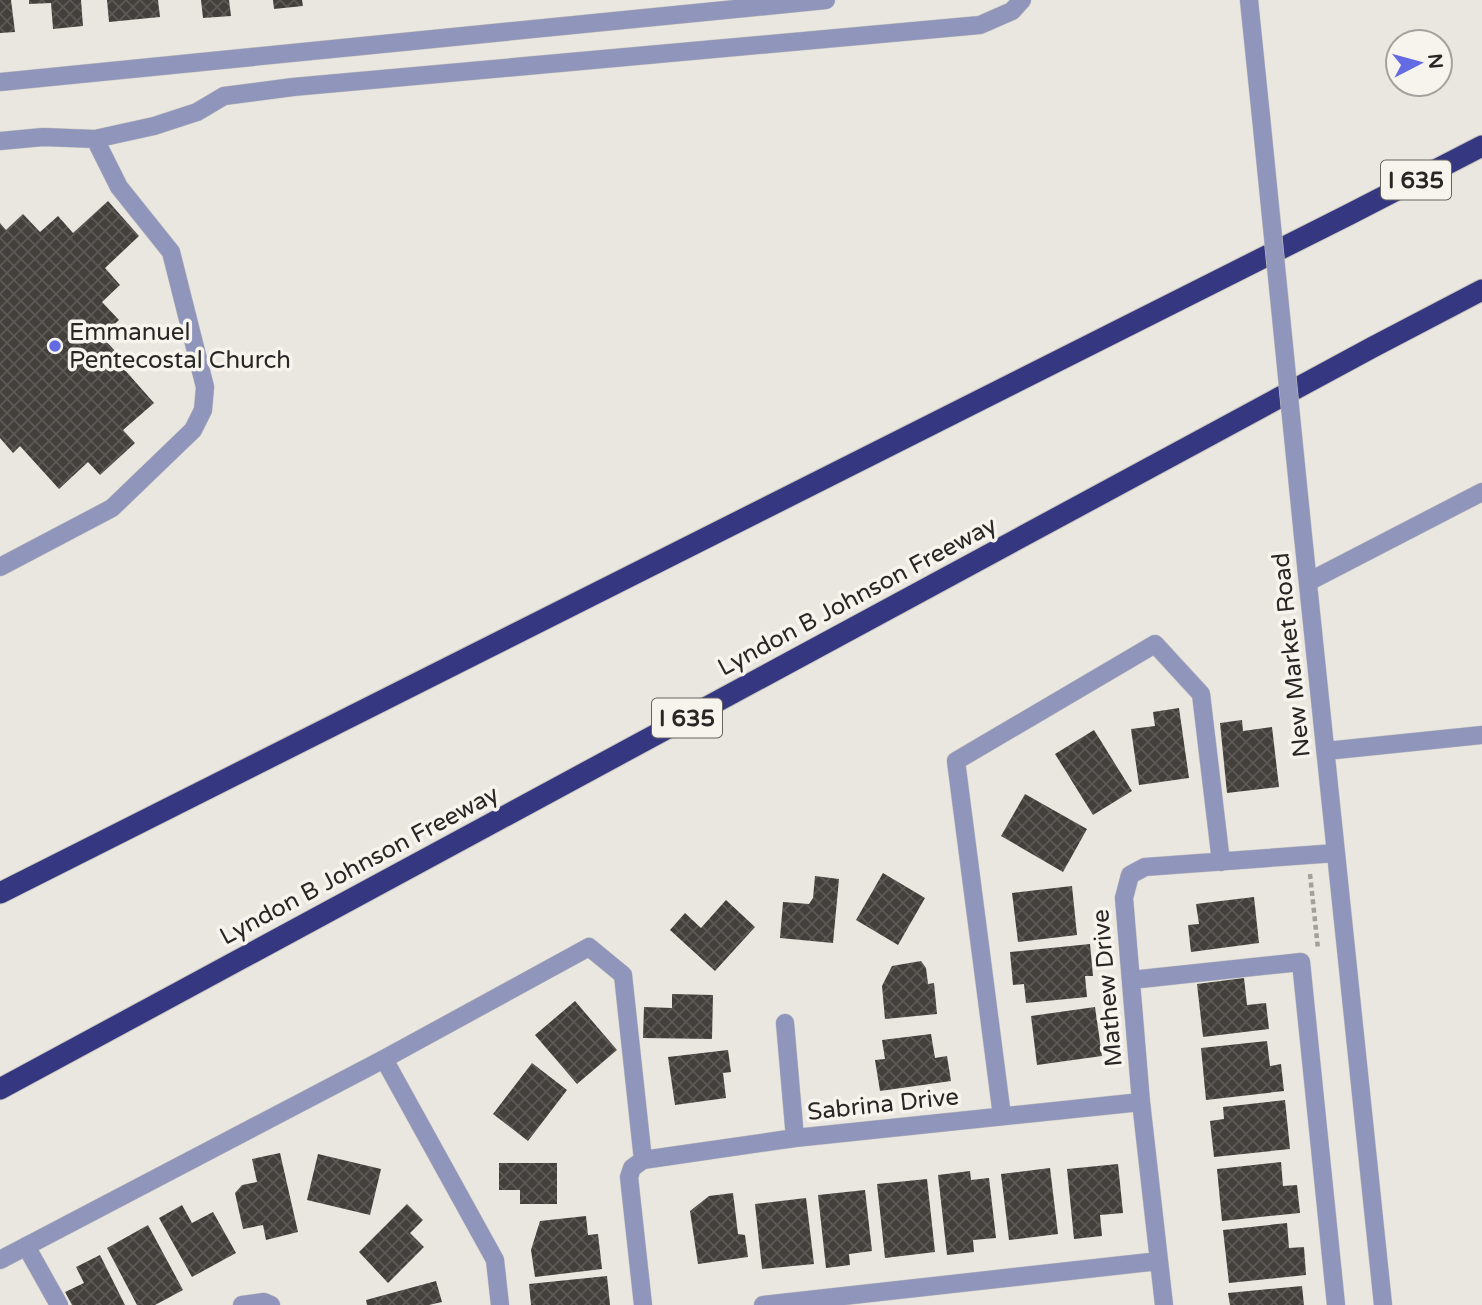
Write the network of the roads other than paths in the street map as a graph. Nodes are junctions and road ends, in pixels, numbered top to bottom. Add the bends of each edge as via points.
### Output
1 (825, 0) edge
2 (1022, 0) edge
3 (1249, 0) edge
4 (0, 82) edge
5 (95, 139) junction
6 (0, 141) edge
7 (1482, 146) edge
8 (1482, 290) edge
9 (1482, 492) edge
10 (0, 568) edge
11 (1308, 582) junction
12 (1482, 735) edge
13 (1326, 751) junction
14 (1336, 853) junction
15 (1221, 862) junction
16 (0, 892) edge
17 (1131, 980) junction
18 (785, 1023) dead end
19 (384, 1059) junction
20 (0, 1089) edge
21 (1141, 1102) junction
22 (1002, 1116) junction
23 (794, 1138) junction
24 (638, 1164) junction
25 (26, 1246) junction
26 (0, 1260) edge
27 (1159, 1261) junction
28 (59, 1305) edge
29 (242, 1305) edge
30 (271, 1305) edge
31 (500, 1305) edge
32 (643, 1305) edge
33 (763, 1305) edge
34 (1164, 1305) edge
35 (1336, 1305) edge
36 (1384, 1305) edge

1 - 4 street
2 - 5 street via 1012,11 980,25 225,96 155,127
3 - 11 street, New Market Road, bridge
5 - 6 street
5 - 10 street via 119,187 171,252 205,387 203,410 193,430 112,508
7 - 16 highway, I 635
8 - 20 highway, Lyndon B Johnson Freeway / I 635
9 - 11 street
11 - 13 street, New Market Road
12 - 13 street
13 - 14 street, New Market Road
14 - 15 street, Mathew Drive
14 - 36 street, New Market Road
15 - 17 street, Mathew Drive via 1144,867 1130,875 1124,898
15 - 22 street via 1201,694 1155,644 956,761
17 - 21 street, Mathew Drive
17 - 35 street via 1301,962
18 - 23 street
19 - 24 street via 589,947 623,975
19 - 25 street
19 - 31 street via 495,1260
21 - 22 street, Sabrina Drive
21 - 27 street, Mathew Drive
22 - 23 street, Sabrina Drive
23 - 24 street, Sabrina Drive
24 - 32 street via 629,1177
25 - 26 street
25 - 28 street
27 - 33 street
27 - 34 street, Mathew Drive
29 - 30 street

